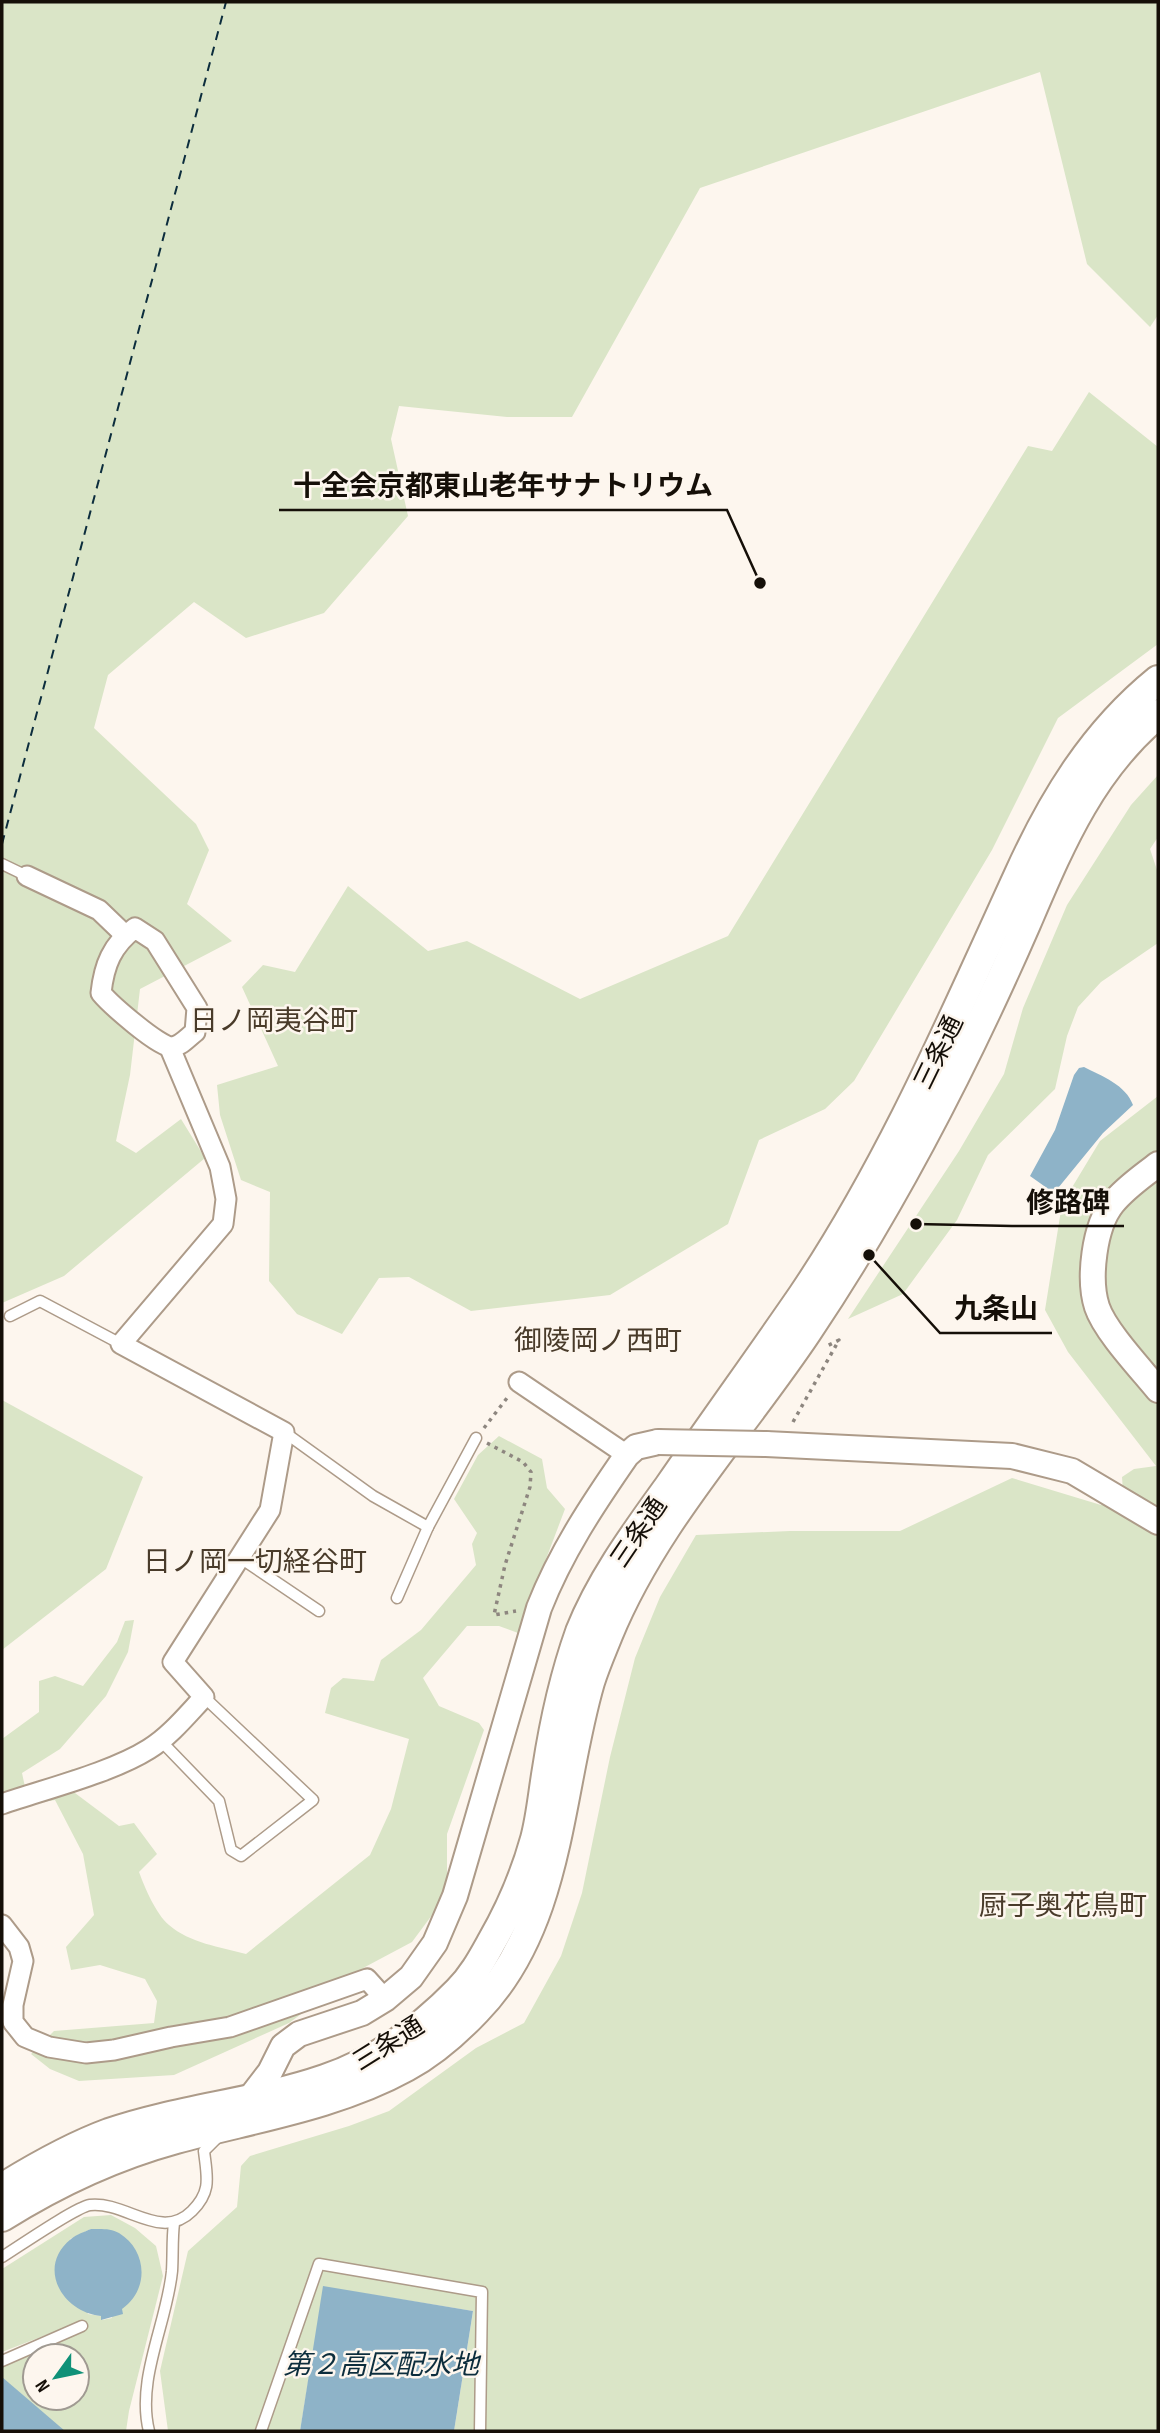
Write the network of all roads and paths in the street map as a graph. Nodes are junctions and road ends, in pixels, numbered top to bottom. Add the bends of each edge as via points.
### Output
1 (1158, 680) edge
2 (1158, 714) edge
3 (2, 864) edge
4 (27, 876) joint
5 (125, 935) junction
6 (170, 1048) junction
7 (1158, 1164) edge
8 (10, 1316) dead end
9 (121, 1344) junction
10 (824, 1347) dead end
11 (519, 1382) joint
12 (1158, 1390) edge
13 (284, 1432) junction
14 (476, 1438) junction
15 (774, 1445) junction
16 (627, 1455) junction
17 (1158, 1522) edge
18 (428, 1527) junction
19 (239, 1557) junction
20 (397, 1598) dead end
21 (319, 1611) dead end
22 (494, 1615) dead end
23 (204, 1697) junction
24 (161, 1741) junction
25 (2, 1804) edge
26 (2, 1924) edge
27 (385, 1999) junction
28 (250, 2099) junction
29 (228, 2127) junction
30 (2, 2188) edge
31 (2, 2217) edge
32 (174, 2222) junction
33 (2, 2258) edge
34 (82, 2326) dead end
35 (2, 2361) edge
36 (149, 2431) edge
37 (261, 2431) edge
38 (480, 2431) edge

1 - 28 main road, 三条通 via 1112,722 1078,764 1039,829 953,1022 852,1214 781,1327 604,1583 581,1631 566,1678 536,1835 520,1887 474,1973 421,2026 374,2057 327,2078
2 - 29 main road, 三条通 via 1112,760 1074,816 994,998 888,1202 797,1346 639,1570 591,1679 543,1892 501,1981 451,2036 410,2065 320,2102
3 - 4 lane
4 - 5 street via 99,910
5 - 6 street via 104,971 102,993 114,1008
5 - 6 street via 135,928 155,941 197,1008 195,1032
6 - 9 street via 220,1167 226,1199 223,1223
7 - 12 street via 1112,1204 1103,1220 1092,1283 1097,1308 1111,1331
8 - 9 lane via 40,1301
9 - 13 street
10 - 15 path via 839,1340
11 - 14 path
11 - 16 street
13 - 18 lane via 373,1496
13 - 19 street via 270,1510
14 - 18 lane
14 - 22 path via 523,1462 531,1472
15 - 16 street, bridge via 658,1442 636,1447
15 - 17 street via 1012,1457 1072,1471
16 - 27 street via 578,1527 539,1608 455,1896 435,1942 411,1977
18 - 20 lane
19 - 21 lane
19 - 23 street via 173,1662
23 - 24 street
23 - 24 lane via 313,1800 241,1856 231,1850 219,1801
24 - 25 street via 110,1767
26 - 27 street via 23,1961 13,2022 25,2037 48,2047 86,2053 114,2050 230,2027 367,1979
27 - 28 street via 362,2013 299,2034 282,2046
28 - 29 street
28 - 30 main road, 三条通 via 108,2134
29 - 31 main road, 三条通 via 89,2169
29 - 32 lane via 204,2151 208,2181 202,2200
32 - 33 lane via 154,2223 122,2210 89,2205
32 - 36 lane via 172,2272 150,2373 145,2416
34 - 35 lane
37 - 38 lane via 319,2264 482,2292

